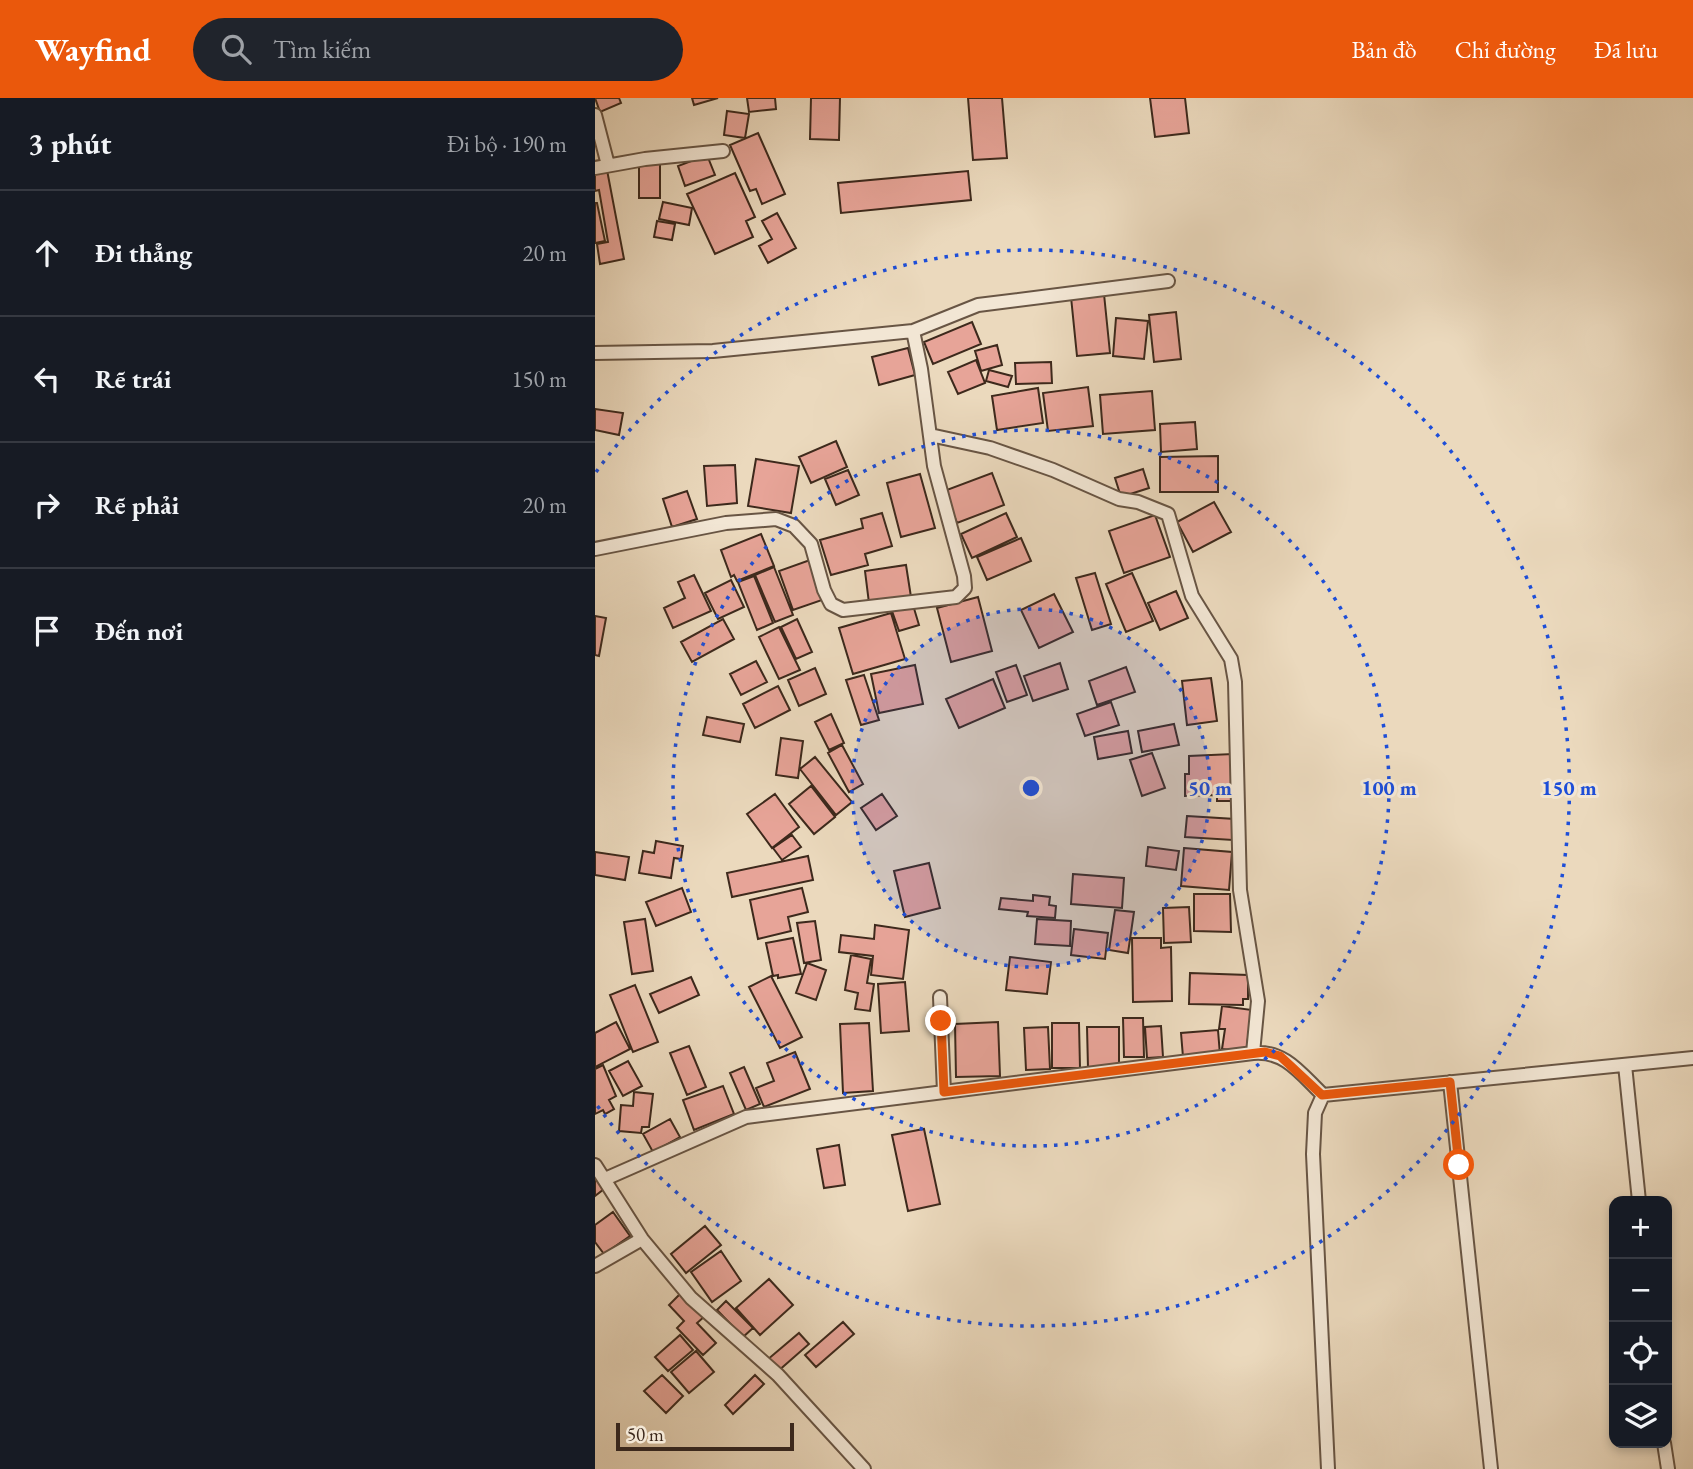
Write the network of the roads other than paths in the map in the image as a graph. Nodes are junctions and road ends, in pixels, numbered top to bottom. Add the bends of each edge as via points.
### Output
1 (595, 115) edge
2 (723, 150) dead end
3 (601, 167) edge
4 (1168, 281) dead end
5 (913, 331) junction
6 (595, 353) edge
7 (930, 435) junction
8 (595, 548) edge
9 (940, 997) dead end
10 (1253, 1053) junction
11 (1693, 1058) edge
12 (1625, 1065) junction
13 (1450, 1082) junction
14 (944, 1092) junction
15 (1322, 1095) junction
16 (595, 1165) edge
17 (605, 1179) junction
18 (1638, 1196) edge
19 (642, 1240) junction
20 (595, 1266) edge
21 (1665, 1448) edge
22 (865, 1469) edge
23 (1328, 1469) edge
24 (1491, 1469) edge
25 (1668, 1469) edge

1 - 3 lane
2 - 3 lane
4 - 5 lane via 978,305
5 - 6 lane via 713,351
5 - 7 lane
7 - 8 lane via 964,576 965,588 955,597 843,610 827,597 811,544 794,526 776,519 726,523
7 - 10 lane via 990,448 1168,514 1192,597 1231,659 1235,682 1240,890 1258,1001
9 - 14 lane
10 - 14 lane
10 - 15 lane via 1280,1056
11 - 12 lane
12 - 13 lane
12 - 18 lane
13 - 15 lane
13 - 24 lane
14 - 17 lane via 746,1117
15 - 23 lane via 1315,1113 1313,1154
16 - 17 lane
17 - 19 lane
19 - 20 lane
19 - 22 lane via 691,1298 778,1375
21 - 25 lane

